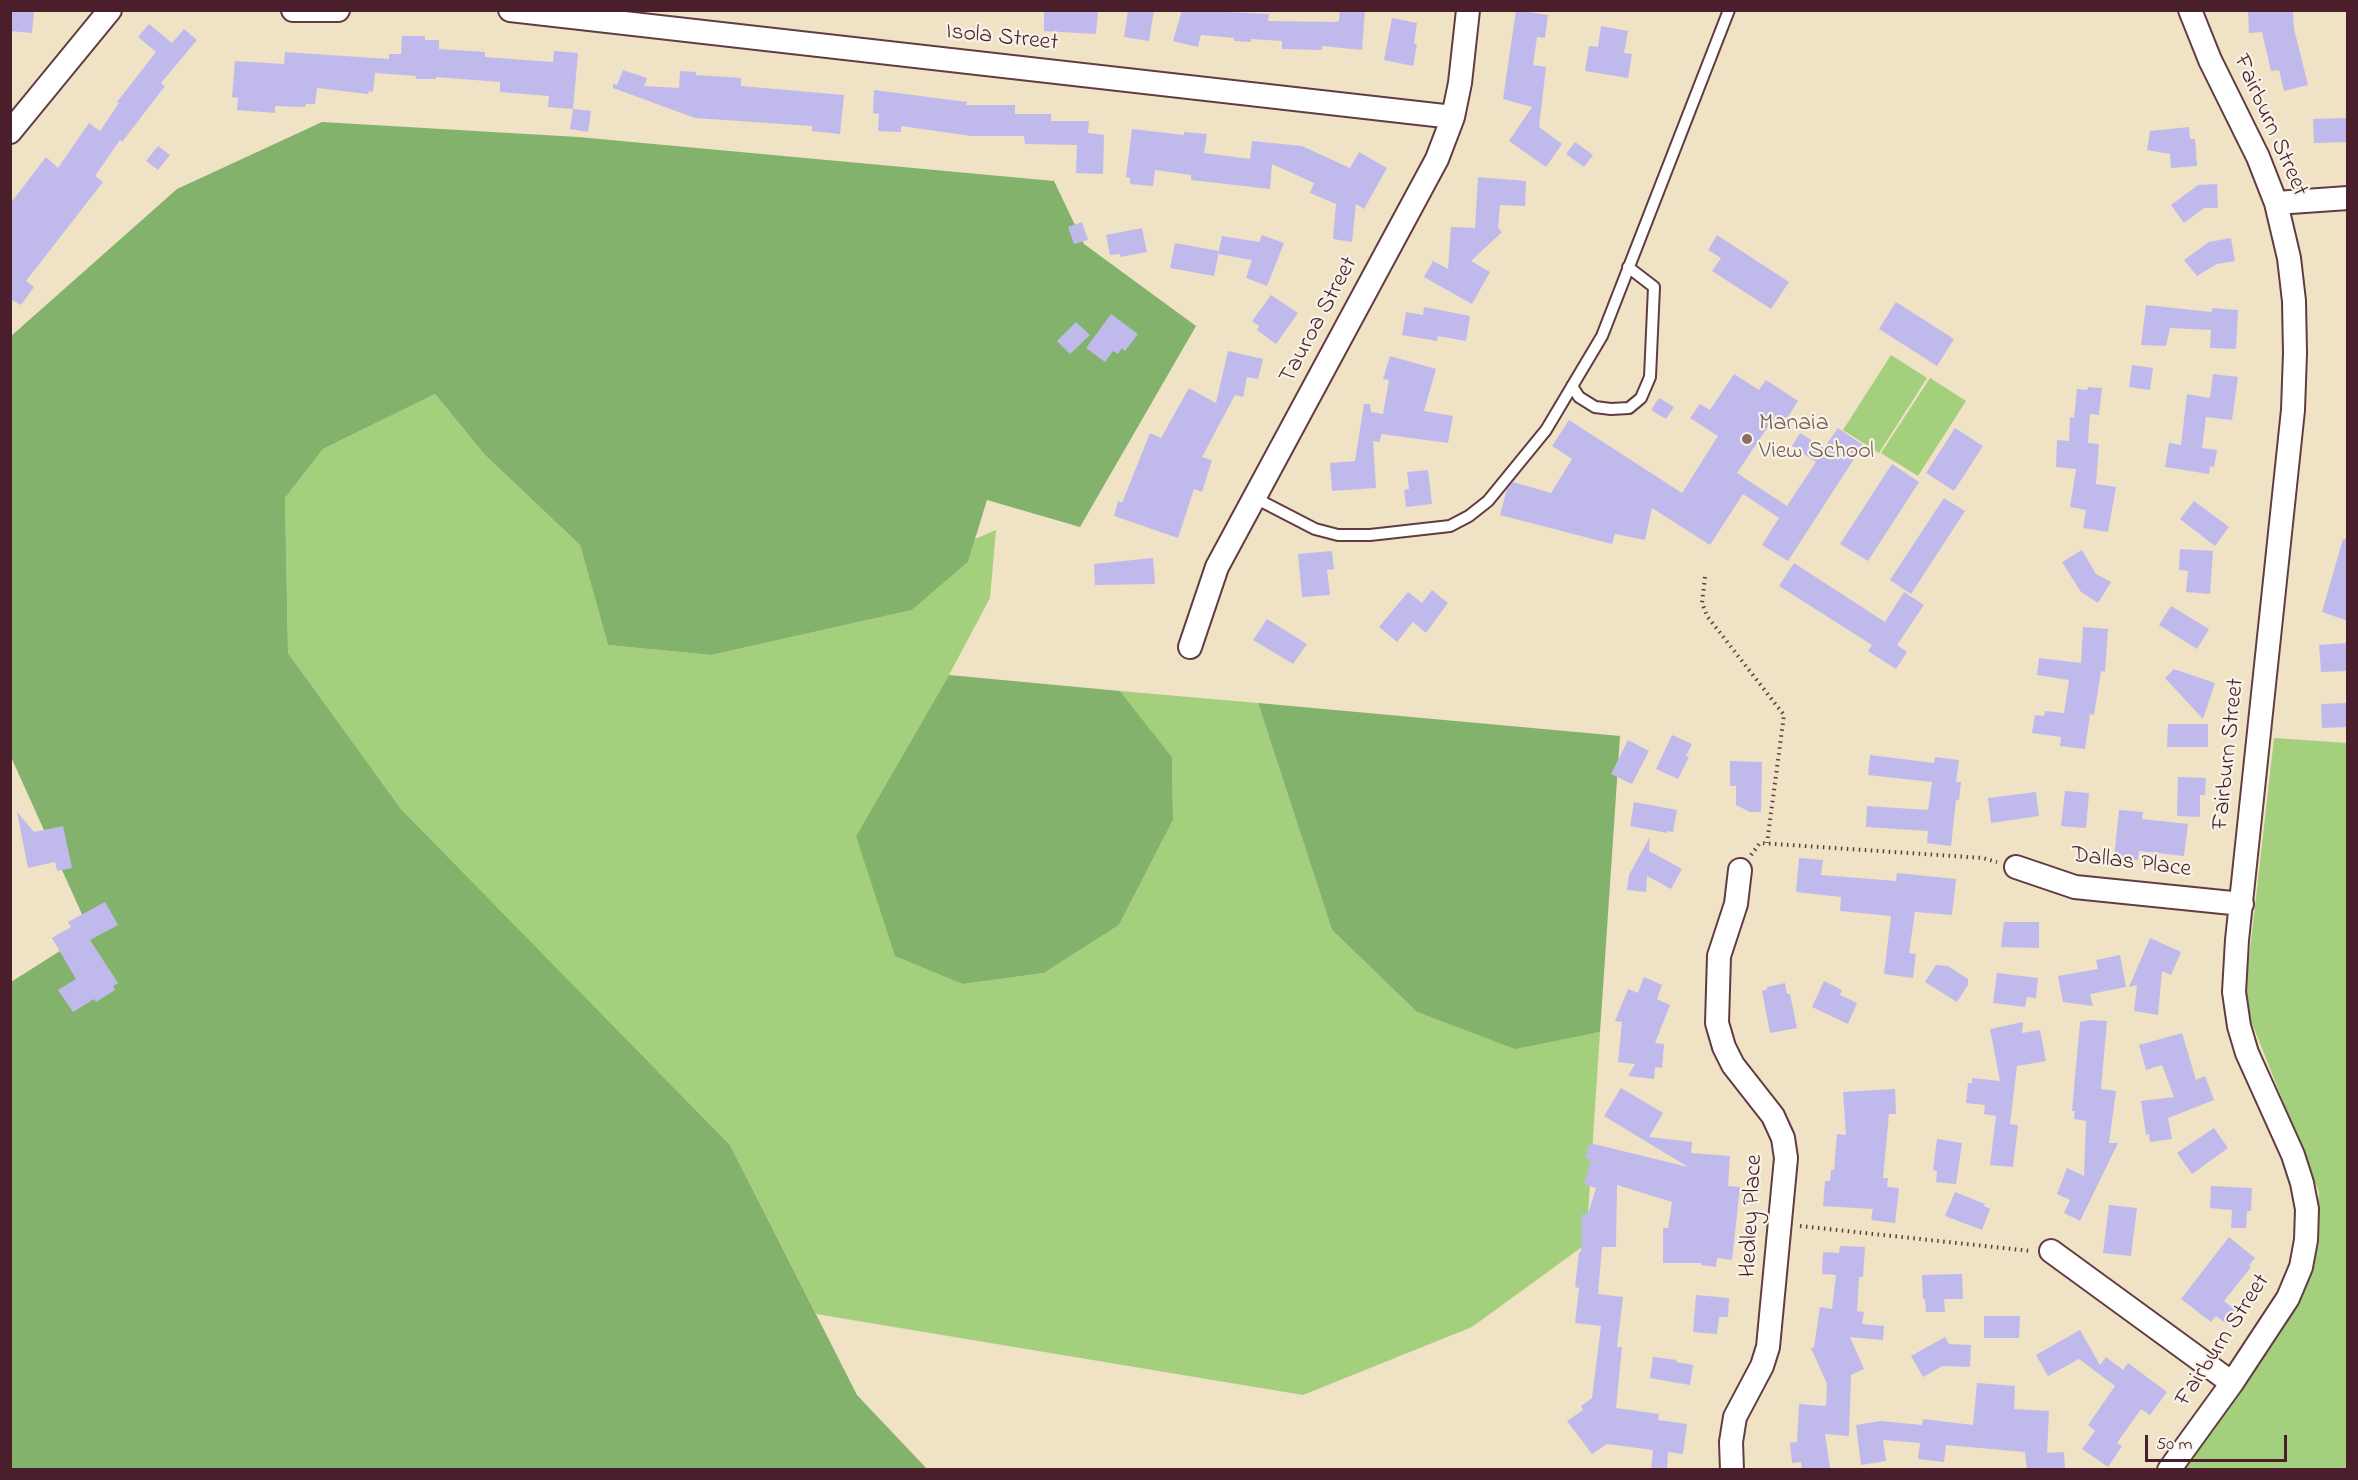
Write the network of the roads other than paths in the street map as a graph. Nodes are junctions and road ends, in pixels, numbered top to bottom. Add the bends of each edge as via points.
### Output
1 (110, 10) edge
2 (293, 10) edge
3 (338, 10) edge
4 (510, 10) edge
5 (1468, 10) edge
6 (1729, 10) edge
7 (2190, 10) edge
8 (1453, 117) junction
9 (10, 132) edge
10 (2348, 198) edge
11 (2276, 202) junction
12 (1628, 267) junction
13 (1572, 386) junction
14 (1255, 498) junction
15 (1190, 647) dead end
16 (2016, 867) road end
17 (1740, 870) road end
18 (2242, 904) junction
19 (2051, 1251) road end
20 (2232, 1383) junction
21 (1732, 1470) edge
22 (2169, 1470) edge

1 - 9 street
2 - 3 street
4 - 8 street, Isola Street
5 - 8 street, Tauroa Street
6 - 12 lane
7 - 11 street, Fairburn Street
8 - 14 street, Tauroa Street via 1437,159
10 - 11 street
11 - 18 street, Fairburn Street via 2294,302 2293,410
12 - 13 lane via 1602,336
12 - 13 lane via 1654,287 1650,377 1641,398 1629,408 1595,407 1579,397
13 - 14 lane via 1546,430 1488,501 1450,526 1338,535 1315,529
14 - 15 street, Tauroa Street via 1217,567
16 - 18 street, Dallas Place via 2075,887
17 - 21 street, Hedley Place via 1736,903 1719,957 1717,1023 1733,1065 1773,1116 1783,1138 1786,1158 1768,1347 1735,1417
18 - 20 street, Fairburn Street via 2234,992 2239,1026 2257,1079 2293,1155 2307,1220 2301,1267 2288,1298
19 - 20 street
20 - 22 street, Fairburn Street

